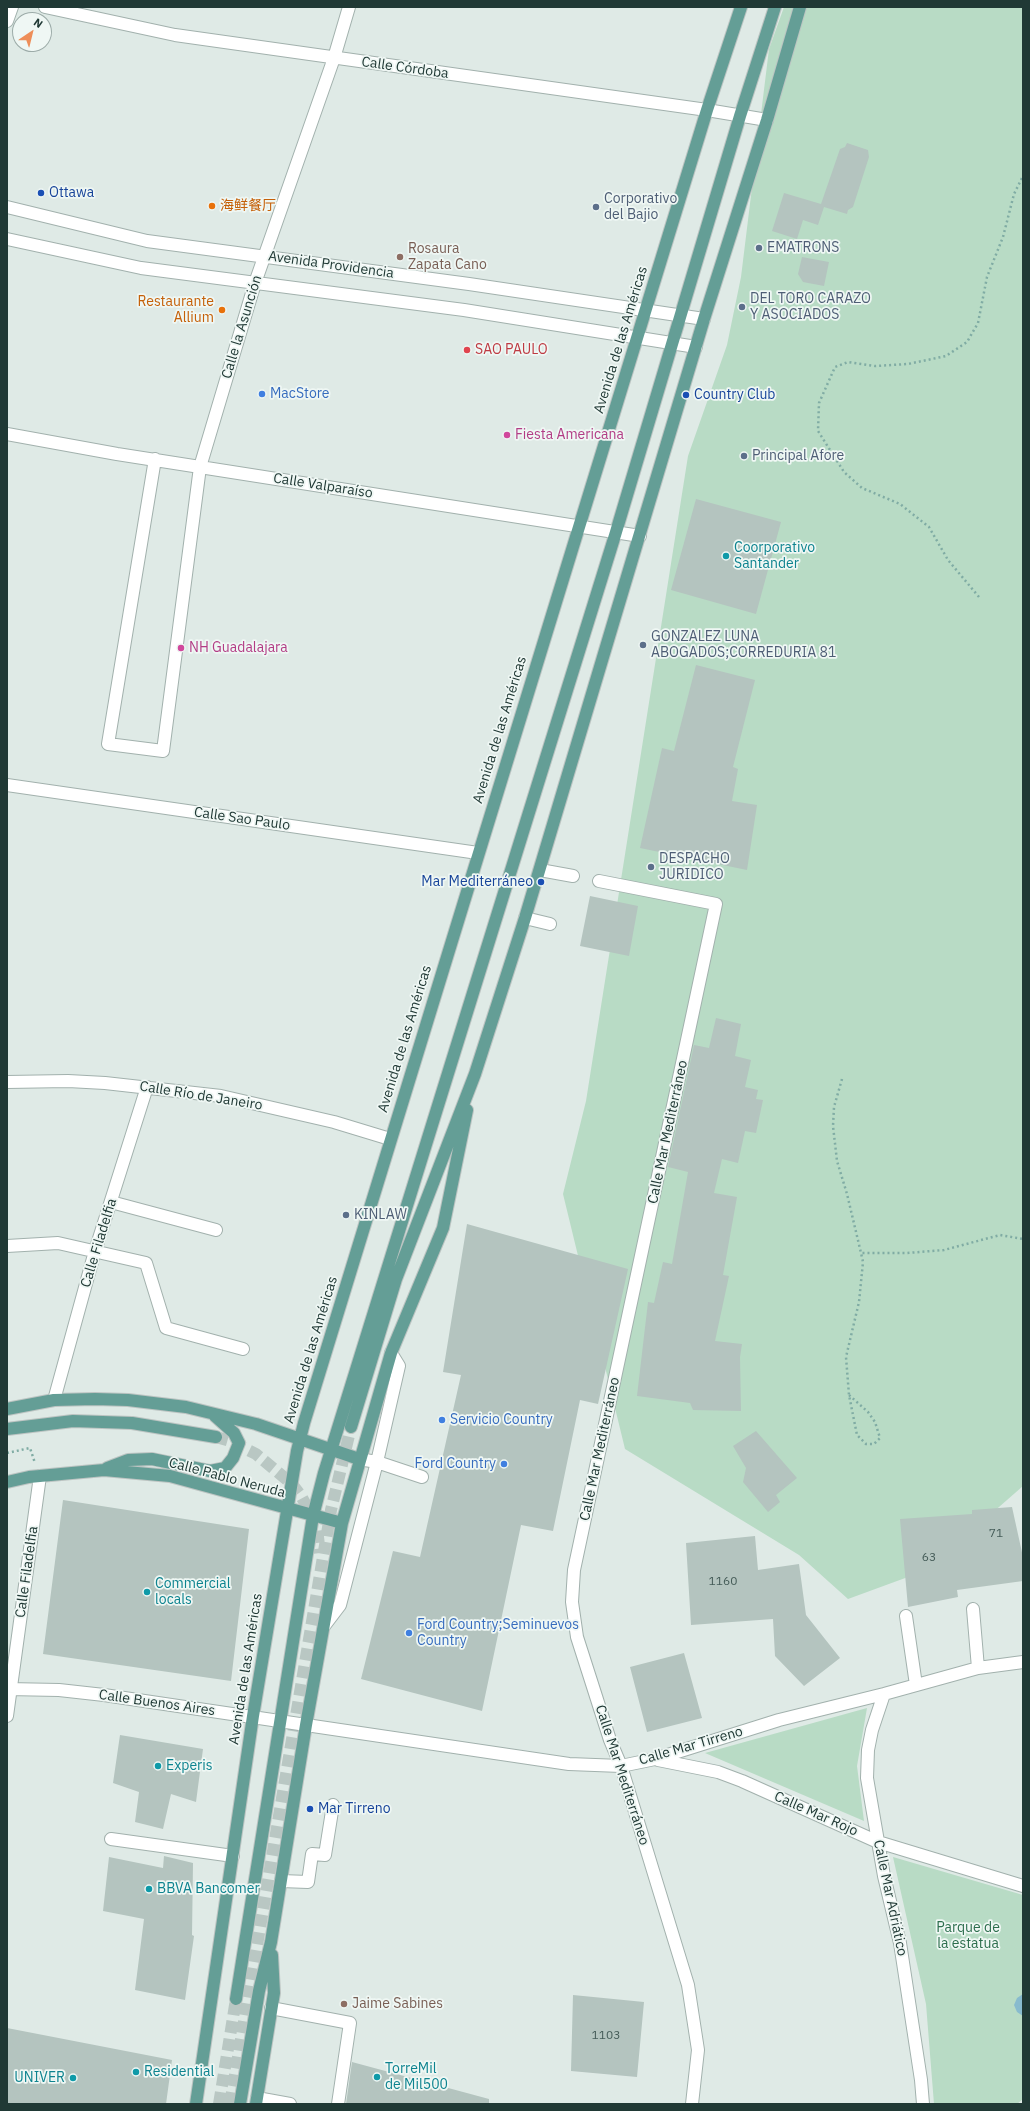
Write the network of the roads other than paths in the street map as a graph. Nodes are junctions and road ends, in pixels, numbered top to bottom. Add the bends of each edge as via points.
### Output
1 (12, 7) edge
2 (46, 7) edge
3 (349, 7) edge
4 (741, 7) edge
5 (775, 7) edge
6 (800, 7) edge
7 (7, 21) edge
8 (334, 58) junction
9 (707, 110) junction
10 (740, 116) junction
11 (767, 120) junction
12 (7, 207) edge
13 (7, 239) edge
14 (265, 256) junction
15 (255, 283) junction
16 (646, 309) junction
17 (681, 314) junction
18 (704, 319) junction
19 (637, 337) junction
20 (672, 342) junction
21 (696, 347) junction
22 (7, 434) edge
23 (155, 459) junction
24 (200, 467) junction
25 (580, 525) junction
26 (616, 532) junction
27 (640, 536) junction
28 (7, 785) edge
29 (478, 853) junction
30 (540, 870) junction
31 (573, 876) dead end
32 (599, 881) dead end
33 (525, 918) junction
34 (550, 924) dead end
35 (475, 1074) junction
36 (7, 1082) edge
37 (147, 1087) junction
38 (390, 1139) junction
39 (111, 1202) junction
40 (216, 1230) dead end
41 (7, 1246) edge
42 (95, 1251) junction
43 (243, 1349) dead end
44 (390, 1353) junction
45 (54, 1400) junction
46 (7, 1409) edge
47 (209, 1412) junction
48 (351, 1427) tunnel mouth
49 (7, 1428) edge
50 (216, 1437) tunnel mouth
51 (300, 1439) junction
52 (331, 1449) junction
53 (359, 1459) junction
54 (377, 1462) junction
55 (104, 1470) junction
56 (40, 1476) junction
57 (422, 1477) dead end
58 (7, 1482) edge
59 (288, 1509) junction
60 (313, 1516) junction
61 (342, 1523) junction
62 (973, 1609) dead end
63 (906, 1616) dead end
64 (324, 1626) junction
65 (1023, 1662) edge
66 (978, 1668) junction
67 (916, 1685) junction
68 (9, 1689) edge
69 (884, 1694) junction
70 (7, 1716) edge
71 (253, 1716) junction
72 (279, 1721) junction
73 (306, 1725) junction
74 (655, 1759) junction
75 (621, 1766) junction
76 (333, 1805) dead end
77 (111, 1839) dead end
78 (878, 1842) junction
79 (233, 1856) junction
80 (281, 1881) junction
81 (1023, 1886) edge
82 (271, 1942) junction
83 (236, 1999) tunnel mouth
84 (271, 2008) junction
85 (256, 2101) edge
86 (196, 2104) edge
87 (240, 2104) edge
88 (290, 2104) edge
89 (338, 2104) edge
90 (692, 2104) edge
91 (923, 2104) edge

1 - 7 street
2 - 8 street, Calle Córdoba via 175,35
3 - 8 street, Calle la Asunción
4 - 9 main road, Avenida de las Américas
5 - 10 main road
6 - 11 main road
8 - 9 street, Calle Córdoba
8 - 14 street, Calle la Asunción
9 - 10 street, Calle Córdoba
9 - 16 main road, Avenida de las Américas
10 - 11 street, Calle Córdoba
10 - 17 main road
11 - 18 main road
12 - 14 street, Avenida Providencia via 147,241
13 - 15 street, Avenida Providencia via 141,268
14 - 15 street, Calle la Asunción
14 - 16 street, Avenida Providencia
15 - 19 street, Avenida Providencia via 464,310
15 - 24 street, Calle la Asunción
16 - 17 street, Avenida Providencia
16 - 19 main road, Avenida de las Américas
17 - 18 street, Avenida Providencia
17 - 20 main road
18 - 21 main road
19 - 20 street, Avenida Providencia
19 - 25 main road, Avenida de las Américas
20 - 21 street, Avenida Providencia
20 - 26 main road
21 - 27 main road
22 - 23 street, Calle Valparaíso
23 - 24 street, Calle Valparaíso
23 - 24 street, Calle la Asunción via 108,744 163,751
24 - 25 street, Calle Valparaíso
25 - 26 street, Calle Valparaíso
25 - 29 main road, Avenida de las Américas
26 - 27 street, Calle Valparaíso
26 - 52 main road
27 - 30 main road
28 - 29 street, Calle Sao Paulo
29 - 38 main road, Avenida de las Américas
30 - 31 street
30 - 33 main road
32 - 75 street, Calle Mar Mediterráneo via 716,904 574,1570 572,1602 578,1637 610,1740
33 - 34 street
33 - 35 main road
35 - 44 main road via 443,1228
35 - 48 main road via 396,1280
36 - 37 street, Calle Río de Janeiro via 68,1081
37 - 38 street, Calle Río de Janeiro via 221,1096 334,1122
37 - 39 street, Calle Filadelfia
38 - 51 main road, Avenida de las Américas
39 - 40 street
39 - 42 street, Calle Filadelfia
41 - 42 street via 58,1243
42 - 43 street via 146,1263 166,1328
42 - 45 street, Calle Filadelfia
44 - 53 main road
44 - 54 street via 399,1366
45 - 46 main road
45 - 47 main road via 128,1400
47 - 51 main road
47 - 55 main road via 230,1428 239,1443 237,1452 225,1468 210,1471 162,1460 141,1459 128,1460
49 - 50 main road via 73,1421 132,1423
51 - 52 main road
51 - 59 main road, Avenida de las Américas
52 - 53 main road
52 - 60 main road
53 - 54 street
53 - 61 main road
54 - 57 street
54 - 64 street via 340,1605
55 - 56 main road, Calle Pablo Neruda
55 - 59 main road, Calle Pablo Neruda via 170,1476
56 - 58 main road, Calle Pablo Neruda
56 - 68 street, Calle Filadelfia
59 - 60 main road, Calle Pablo Neruda
59 - 71 main road, Avenida de las Américas
60 - 61 main road, Calle Pablo Neruda
60 - 72 main road
61 - 64 main road
62 - 66 street
63 - 67 street
64 - 73 main road
65 - 66 street, Calle Mar Tirreno
66 - 67 street, Calle Mar Tirreno
67 - 69 street, Calle Mar Tirreno
68 - 70 street, Calle Filadelfia
68 - 71 street, Calle Buenos Aires via 59,1690
69 - 74 street, Calle Mar Tirreno via 779,1720
69 - 78 street, Calle Mar Adriático via 868,1750 867,1778
71 - 72 street, Calle Buenos Aires
71 - 79 main road, Avenida de las Américas
72 - 73 street, Calle Buenos Aires
72 - 83 main road
73 - 75 street, Calle Mar Tirreno via 569,1764
73 - 80 main road
74 - 75 street, Calle Mar Tirreno
74 - 78 street, Calle Mar Rojo via 718,1772
75 - 90 street, Calle Mar Mediterráneo via 688,1985 698,2050
76 - 80 street via 325,1855 312,1854 308,1882
77 - 79 street
78 - 81 street, Calle Mar Rojo
78 - 91 street, Calle Mar Adriático via 900,1943
79 - 86 main road, Avenida de las Américas
80 - 82 main road
82 - 84 main road via 274,1993
82 - 87 main road via 259,1991
84 - 85 main road
84 - 89 street via 350,2023
85 - 88 street

